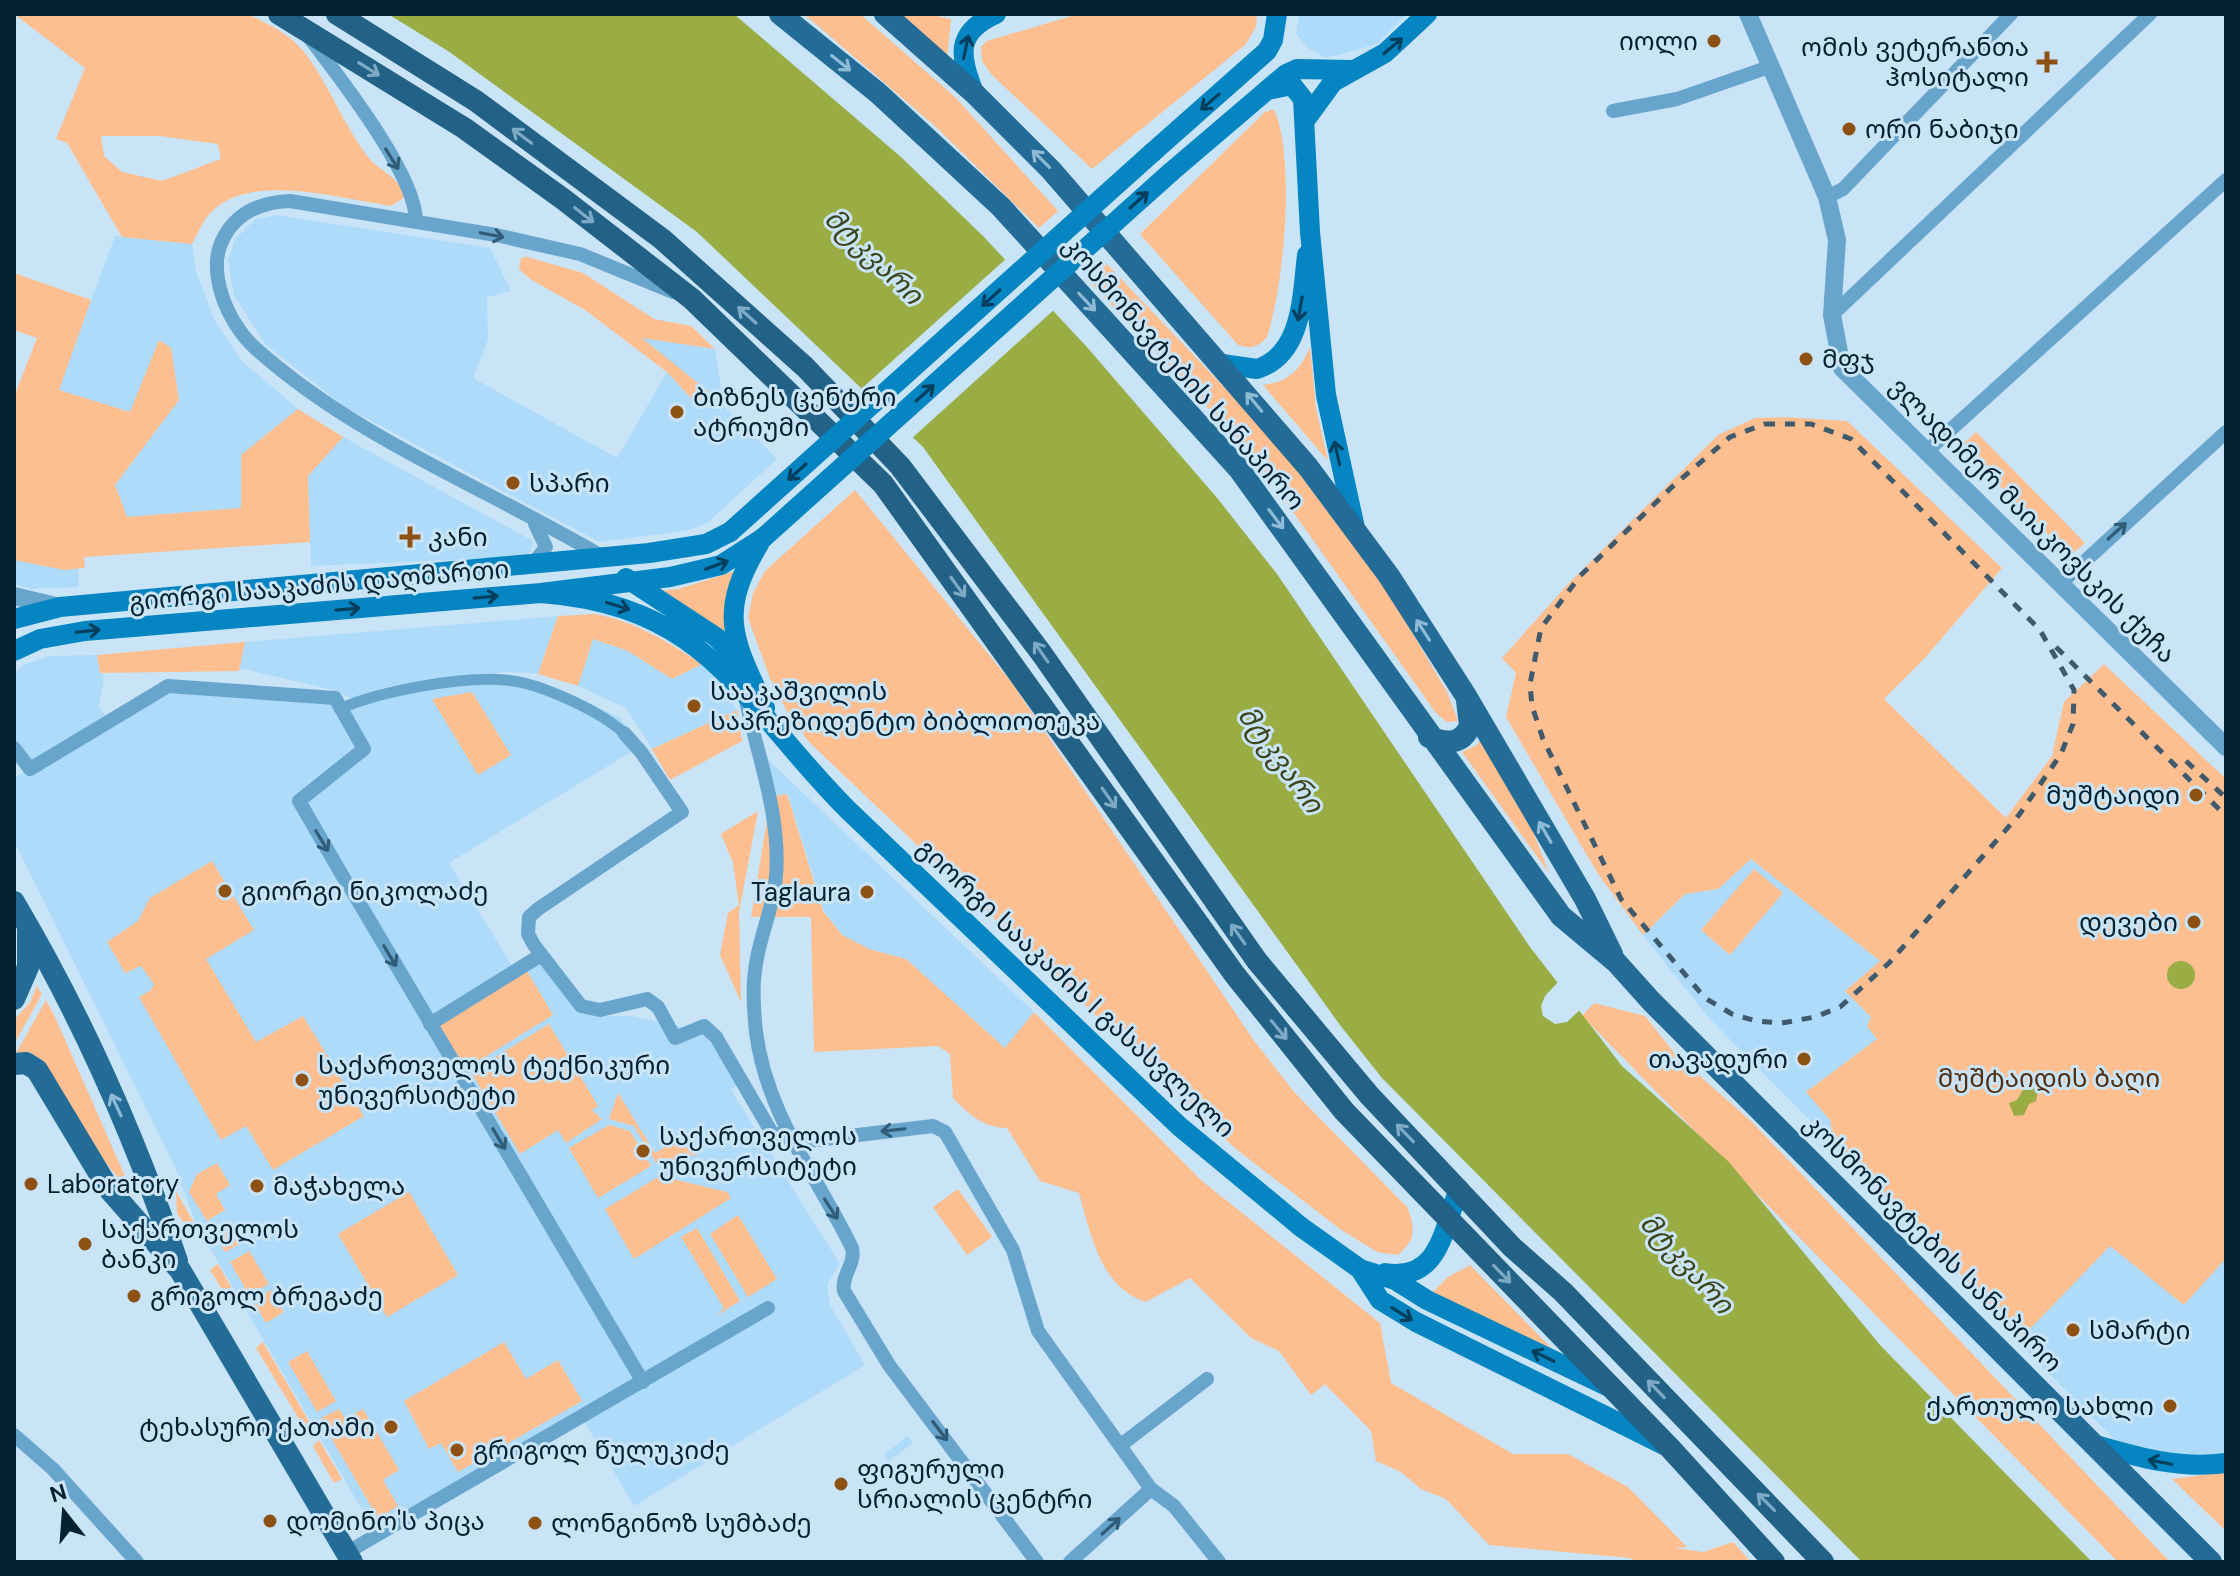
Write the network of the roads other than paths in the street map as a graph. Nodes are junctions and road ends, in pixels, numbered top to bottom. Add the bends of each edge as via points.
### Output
1 (279, 14) edge
2 (337, 14) edge
3 (780, 14) edge
4 (885, 14) edge
5 (996, 14) edge
6 (1277, 14) edge
7 (1427, 14) edge
8 (1748, 14) edge
9 (2011, 14) edge
10 (2150, 14) edge
11 (300, 26) junction
12 (1769, 67) junction
13 (1352, 70) junction
14 (1268, 90) junction
15 (974, 93) junction
16 (1613, 111) dead end
17 (1306, 119) junction
18 (2226, 180) edge
19 (1827, 197) junction
20 (416, 221) junction
21 (1310, 232) junction
22 (692, 299) junction
23 (1832, 315) junction
24 (1222, 364) junction
25 (2226, 432) edge
26 (1926, 452) junction
27 (532, 520) junction
28 (1355, 528) junction
29 (754, 548) junction
30 (603, 557) junction
31 (567, 561) junction
32 (532, 565) junction
33 (631, 581) junction
34 (2060, 584) junction
35 (541, 593) junction
36 (14, 596) edge
37 (60, 607) junction
38 (14, 619) edge
39 (14, 651) edge
40 (745, 665) junction
41 (745, 696) junction
42 (1466, 696) junction
43 (342, 708) junction
44 (773, 726) junction
45 (624, 733) joint
46 (1429, 737) junction
47 (2226, 747) edge
48 (14, 748) edge
49 (14, 902) edge
50 (27, 924) junction
51 (541, 955) junction
52 (1616, 962) junction
53 (14, 999) edge
54 (430, 1024) junction
55 (14, 1064) edge
56 (789, 1139) junction
57 (1459, 1189) junction
58 (1447, 1218) junction
59 (1360, 1269) junction
60 (180, 1270) junction
61 (768, 1308) dead end
62 (1207, 1379) dead end
63 (643, 1382) junction
64 (1614, 1389) junction
65 (14, 1435) edge
66 (1121, 1445) junction
67 (1710, 1445) junction
68 (2096, 1445) junction
69 (1670, 1448) junction
70 (2226, 1463) edge
71 (1151, 1489) junction
72 (349, 1557) edge
73 (1821, 1561) edge
74 (137, 1562) edge
75 (1037, 1562) edge
76 (1070, 1562) edge
77 (1219, 1562) edge
78 (1774, 1562) edge
79 (2211, 1562) edge

1 - 11 highway
57 -> 2 highway via 1369,1095 1257,961 1034,642 900,466 805,367 662,239 476,101
3 -> 46 main road, კოსმონავტების სანაპირო via 878,93 1001,207 1194,419 1283,527
4 - 15 main road, კოსმონავტების სანაპირო
15 -> 5 main road via 963,63 965,41 970,30
6 -> 30 main road, გიორგი სააკაძის დაღმართი, bridge via 1267,51 730,532 691,548
13 -> 7 main road via 1385,53
8 - 12 street, ვლადიმერ მაიაკოვსკის ქუჩა
9 - 19 street via 1843,189
10 - 23 street
11 -> 20 street via 345,85 410,189
11 -> 22 highway via 464,128
12 - 16 street via 1677,99
12 - 19 street, ვლადიმერ მაიაკოვსკის ქუჩა
13 - 14 main road via 1297,69
13 - 17 main road via 1333,82
14 - 17 main road via 1292,85 1303,99
29 -> 14 main road, bridge
24 -> 15 main road, კოსმონავტების სანაპირო via 1051,170
17 - 21 main road
18 - 26 street
19 - 23 street, ვლადიმერ მაიაკოვსკის ქუჩა via 1837,240
20 -> 22 street via 580,254
20 - 27 street via 268,202 249,210 223,238 219,288 252,346 324,405
21 -> 24 main road via 1291,339 1266,366
28 -> 21 main road via 1330,423
22 -> 58 highway via 883,484 1235,975 1344,1111
23 - 26 street, ვლადიმერ მაიაკოვსკის ქუჩა via 1842,368
28 -> 24 main road, კოსმონავტების სანაპირო
34 -> 25 street
26 - 34 street, ვლადიმერ მაიაკოვსკის ქუჩა
27 - 30 street
27 - 32 street via 546,543
42 -> 28 main road, კოსმონავტების სანაპირო
33 -> 29 main road, გიორგი სააკაძის დაღმართი via 721,565
29 - 40 main road, გიორგი სააკაძის I გასასვლელი via 731,615
30 - 31 main road, გიორგი სააკაძის დაღმართი
31 - 32 main road, გიორგი სააკაძის დაღმართი
31 - 33 main road, გიორგი სააკაძის დაღმართი via 602,566
32 - 37 main road, გიორგი სააკაძის დაღმართი
33 - 35 main road, გიორგი სააკაძის დაღმართი
33 - 40 main road, გიორგი სააკაძის I გასასვლელი via 716,637
34 - 47 street, ვლადიმერ მაიაკოვსკის ქუჩა
39 -> 35 main road, გიორგი სააკაძის დაღმართი via 40,639 85,631
35 -> 41 main road, გიორგი სააკაძის I გასასვლელი via 611,603 664,624 711,657
36 - 37 street
37 - 38 main road, გიორგი სააკაძის დაღმართი
40 - 44 main road, გიორგი სააკაძის I გასასვლელი
41 - 44 main road, გიორგი სააკაძის I გასასვლელი
41 - 56 street via 776,833 774,892 754,972 756,1032
42 - 46 main road via 1468,733 1448,742
52 -> 42 main road, კოსმონავტების სანაპირო
43 - 45 street via 388,691 505,680 605,717
43 - 48 street via 335,698 322,695 168,686 30,769
43 -> 54 street via 364,749 299,801
44 - 59 main road, გიორგი სააკაძის I გასასვლელი via 848,810 1179,1126
45 - 51 street via 682,812 529,917 528,934
46 - 52 main road, კოსმონავტების სანაპირო via 1561,916
49 - 50 main road
50 - 53 main road via 28,967
60 -> 50 main road via 148,1176 67,998
51 - 54 street
51 - 56 street via 581,1006 600,1010 647,999 658,1007 675,1038 704,1026 716,1037 772,1133
52 - 68 main road, კოსმონავტების სანაპირო
54 -> 63 street
55 - 60 main road via 37,1070 108,1188
66 -> 56 street via 1038,1331 1013,1250 945,1132 933,1126
56 -> 75 street via 852,1248 844,1291 889,1365
57 - 58 main road
67 -> 57 highway
58 - 59 main road via 1431,1260 1418,1271 1398,1275
58 -> 64 highway
64 -> 59 main road, გიორგი სააკაძის I გასასვლელი via 1395,1280
59 -> 69 main road, გიორგი სააკაძის I გასასვლელი via 1380,1300 1416,1322
60 - 72 main road
61 - 63 street
62 - 66 street
63 - 72 street
64 - 67 highway
64 - 69 highway
65 - 74 street via 53,1469
66 - 71 street
73 -> 67 highway
70 -> 68 main road via 2167,1465
68 - 79 main road, კოსმონავტების სანაპირო
69 - 78 highway
76 -> 71 street
71 - 77 street via 1174,1506

